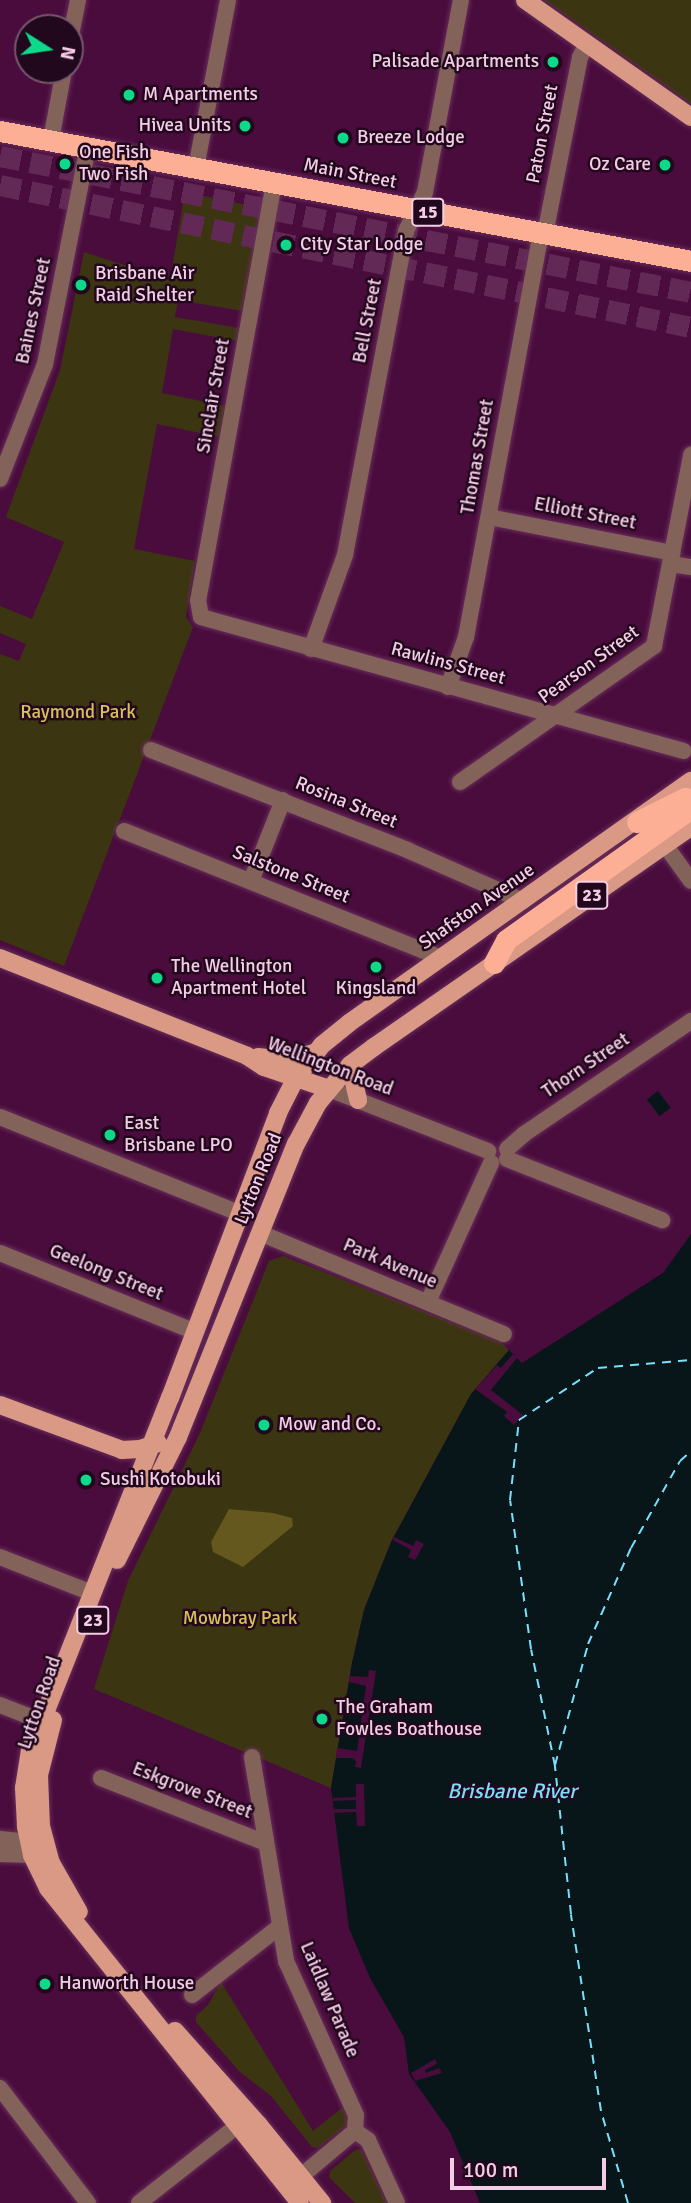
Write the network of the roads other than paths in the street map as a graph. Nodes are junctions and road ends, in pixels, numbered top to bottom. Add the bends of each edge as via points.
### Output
1 (228, 0) edge
2 (461, 0) edge
3 (525, 0) edge
4 (587, 44) junction
5 (61, 84) edge
6 (691, 117) edge
7 (0, 131) edge
8 (51, 140) junction
9 (88, 147) junction
10 (196, 168) junction
11 (274, 183) junction
12 (416, 209) junction
13 (543, 234) junction
14 (691, 261) edge
15 (691, 455) edge
16 (0, 479) edge
17 (489, 517) junction
18 (672, 558) junction
19 (691, 567) edge
20 (201, 617) joint
21 (311, 649) junction
22 (448, 687) junction
23 (555, 715) junction
24 (151, 750) dead end
25 (684, 751) dead end
26 (691, 781) edge
27 (460, 782) dead end
28 (691, 794) edge
29 (283, 800) junction
30 (691, 808) edge
31 (637, 822) junction
32 (691, 827) edge
33 (124, 831) dead end
34 (665, 845) junction
35 (689, 872) edge
36 (251, 881) junction
37 (523, 901) junction
38 (0, 958) edge
39 (441, 958) junction
40 (494, 964) junction
41 (691, 1021) edge
42 (315, 1053) junction
43 (247, 1056) junction
44 (350, 1065) junction
45 (296, 1078) junction
46 (329, 1089) junction
47 (358, 1100) junction
48 (0, 1117) edge
49 (507, 1154) junction
50 (490, 1157) junction
51 (239, 1213) junction
52 (662, 1220) dead end
53 (260, 1233) junction
54 (0, 1253) edge
55 (428, 1302) junction
56 (195, 1332) junction
57 (504, 1334) dead end
58 (0, 1405) edge
59 (190, 1409) junction
60 (150, 1447) junction
61 (0, 1557) edge
62 (92, 1593) junction
63 (0, 1705) edge
64 (41, 1721) junction
65 (252, 1757) dead end
66 (102, 1778) dead end
67 (0, 1839) edge
68 (266, 1843) junction
69 (35, 1846) junction
70 (0, 1854) edge
71 (279, 1927) junction
72 (192, 1995) dead end
73 (0, 2088) edge
74 (237, 2126) junction
75 (355, 2130) junction
76 (294, 2182) junction
77 (88, 2203) edge
78 (139, 2203) edge
79 (300, 2203) edge
80 (322, 2203) edge
81 (397, 2203) edge

1 - 10 street
2 - 12 street, Bell Street via 425,192
3 - 4 main road
4 - 6 main road
4 - 13 street, Paton Street via 580,57
5 - 8 street
7 - 8 highway, Main Street / 15
8 - 9 highway, Main Street / 15
9 - 10 highway, Main Street / 15
9 - 16 street, Baines Street via 46,364
10 - 11 highway, Main Street / 15
11 - 12 highway, Main Street / 15
11 - 20 street, Sinclair Street via 198,600
12 - 13 highway, Main Street / 15
12 - 21 street, Bell Street via 406,230 345,555
13 - 14 highway, Main Street / 15
13 - 17 street, Thomas Street
15 - 18 street, Pearson Street
17 - 18 street, Elliott Street
17 - 22 street, Thomas Street via 466,637
18 - 19 street, Elliott Street
18 - 23 street, Pearson Street via 654,646
20 - 21 street, Rawlins Street
21 - 22 street, Rawlins Street
22 - 23 street, Rawlins Street
23 - 25 street, Rawlins Street
23 - 27 street, Pearson Street
24 - 29 street, Rosina Street
26 - 31 main road, Shafston Avenue / 23
28 - 31 highway
29 - 36 street
29 - 37 street, Rosina Street
30 - 40 highway via 506,940
31 - 37 main road, Shafston Avenue / 23
32 - 34 main road, 23
33 - 36 street, Salstone Street
34 - 35 street
34 - 40 main road, 23
36 - 39 street, Salstone Street
37 - 39 main road, Shafston Avenue / 23
38 - 43 main road, Wellington Road
39 - 42 main road, Shafston Avenue / 23
40 - 44 main road, 23
41 - 49 street, Thorn Street via 524,1134
42 - 43 main road via 282,1060
42 - 45 main road, Shafston Avenue / 23
43 - 45 main road, Wellington Road via 264,1068
44 - 46 main road, 23
44 - 47 main road
45 - 46 main road, Wellington Road
45 - 51 main road, Lytton Road / 23
46 - 47 street, Wellington Road
46 - 53 main road, Lytton Road / 23 via 303,1128
47 - 50 street, Wellington Road
48 - 51 street
49 - 50 street via 498,1144
49 - 52 street
50 - 55 street
51 - 56 main road, Lytton Road / 23
53 - 55 street, Park Avenue
53 - 59 main road, Lytton Road / 23
54 - 56 street, Geelong Street
55 - 57 street, Park Avenue
56 - 60 main road, Lytton Road / 23
58 - 60 main road via 114,1448
59 - 60 main road via 175,1417 166,1435
59 - 69 main road, Lytton Road / 23 via 113,1569 47,1737
60 - 62 main road, Lytton Road / 23
61 - 62 street
62 - 64 main road, Lytton Road / 23
63 - 64 street
64 - 69 main road, Lytton Road / 23 via 26,1774
65 - 68 street, Laidlaw Parade
66 - 68 street, Eskgrove Street
67 - 69 street
68 - 71 street, Laidlaw Parade
69 - 70 street
69 - 74 main road, Lytton Road / 23 via 56,1900
69 - 76 main road, Lytton Road / 23 via 81,1914
71 - 72 street
71 - 75 street, Laidlaw Parade via 286,1961 356,2115
73 - 77 street
74 - 76 main road, Lytton Road / 23
74 - 78 street
75 - 76 street
75 - 81 street, Laidlaw Parade via 368,2140
76 - 79 main road, Lytton Road / 23
76 - 80 main road, Lytton Road / 23

